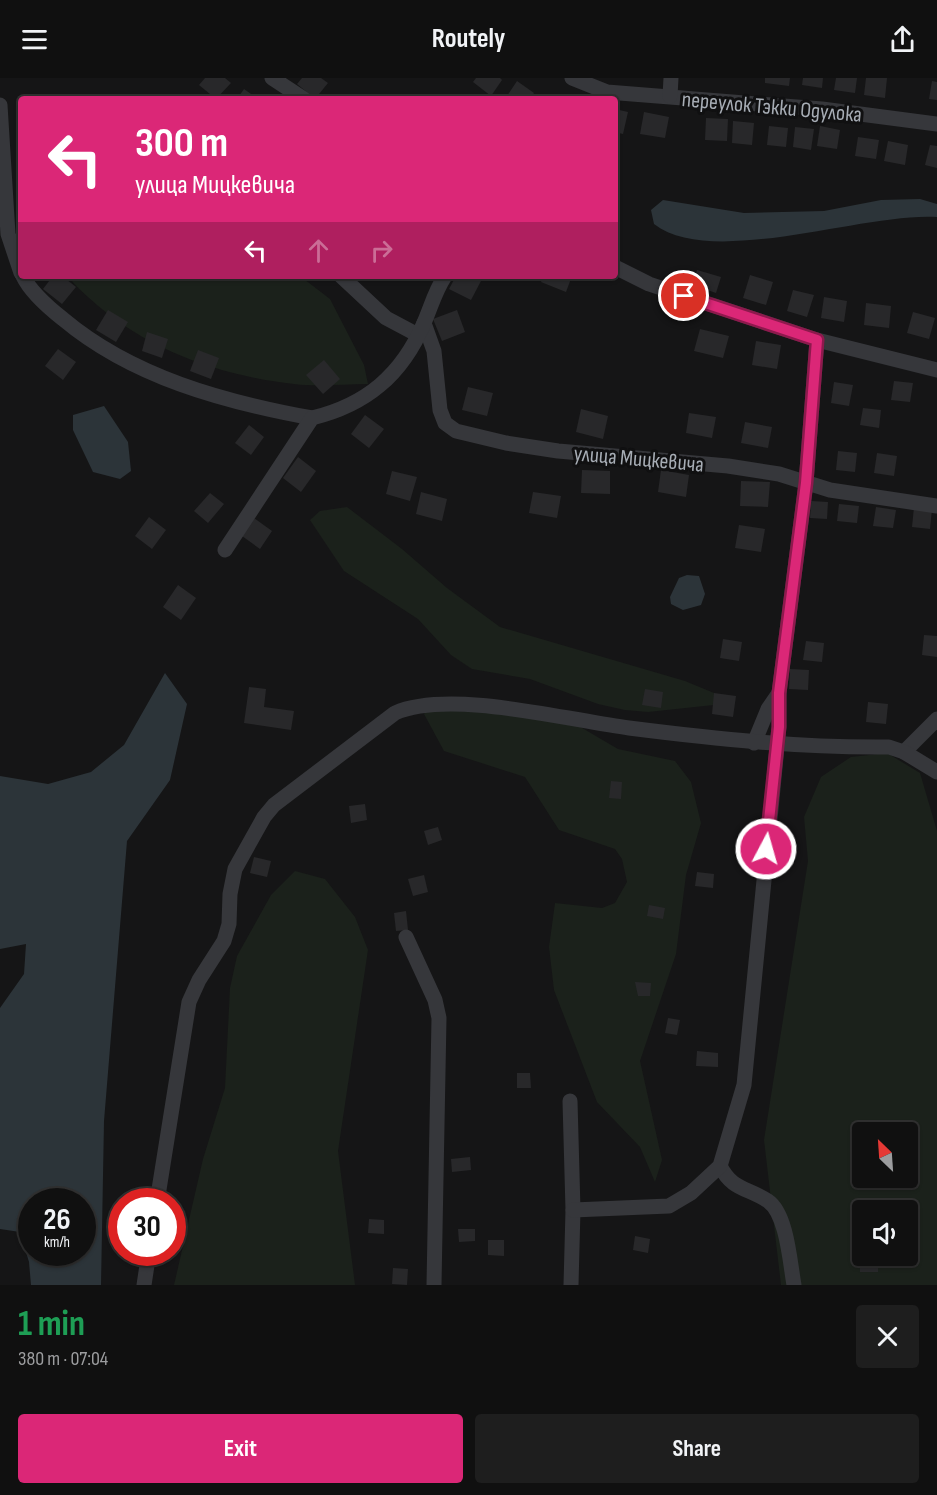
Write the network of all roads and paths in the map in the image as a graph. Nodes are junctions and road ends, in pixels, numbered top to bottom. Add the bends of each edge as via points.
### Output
1 (272, 78) edge
2 (572, 78) edge
3 (671, 78) edge
4 (604, 95) edge
5 (299, 96) edge
6 (670, 96) junction
7 (0, 105) edge
8 (937, 124) edge
9 (3, 206) edge
10 (4, 235) edge
11 (18, 265) edge
12 (618, 268) edge
13 (26, 279) edge
14 (344, 279) edge
15 (444, 279) edge
16 (421, 329) junction
17 (817, 340) junction
18 (937, 370) edge
19 (312, 418) junction
20 (806, 483) junction
21 (937, 506) edge
22 (225, 550) dead end
23 (779, 693) junction
24 (937, 719) edge
25 (929, 735) edge
26 (754, 743) junction
27 (777, 746) junction
28 (904, 752) junction
29 (937, 772) edge
30 (406, 937) dead end
31 (570, 1101) dead end
32 (720, 1166) junction
33 (159, 1188) edge
34 (573, 1210) junction
35 (147, 1266) edge
36 (144, 1285) edge
37 (434, 1285) edge
38 (571, 1285) edge
39 (794, 1285) edge

1 - 5 street
2 - 4 street, переулок Тэкки Одулока
3 - 6 street
4 - 6 street, переулок Тэкки Одулока
6 - 8 street, переулок Тэкки Одулока
7 - 9 street
9 - 10 street
10 - 11 street
12 - 17 street via 649,284
13 - 19 street via 51,310 78,332 136,367 225,397
14 - 16 street via 386,318
15 - 16 street
16 - 19 street via 408,354 384,383 339,411
16 - 20 street, улица Мицкевича via 434,351 440,410 445,423 456,431 558,451 728,466 779,474
17 - 18 street
17 - 20 street
19 - 22 street
20 - 21 street, улица Мицкевича
20 - 23 street
23 - 26 street
23 - 27 street
24 - 25 street
25 - 28 street
26 - 27 street
26 - 33 street via 477,704 412,706 395,713 274,805 235,869 230,924 189,1002
27 - 28 street via 889,747
27 - 32 street via 746,1067
28 - 29 street
30 - 37 street via 435,1000 438,1018
31 - 34 street
32 - 34 street via 691,1193 669,1206
32 - 39 street via 732,1184 768,1201 777,1210
34 - 38 street
35 - 36 street

